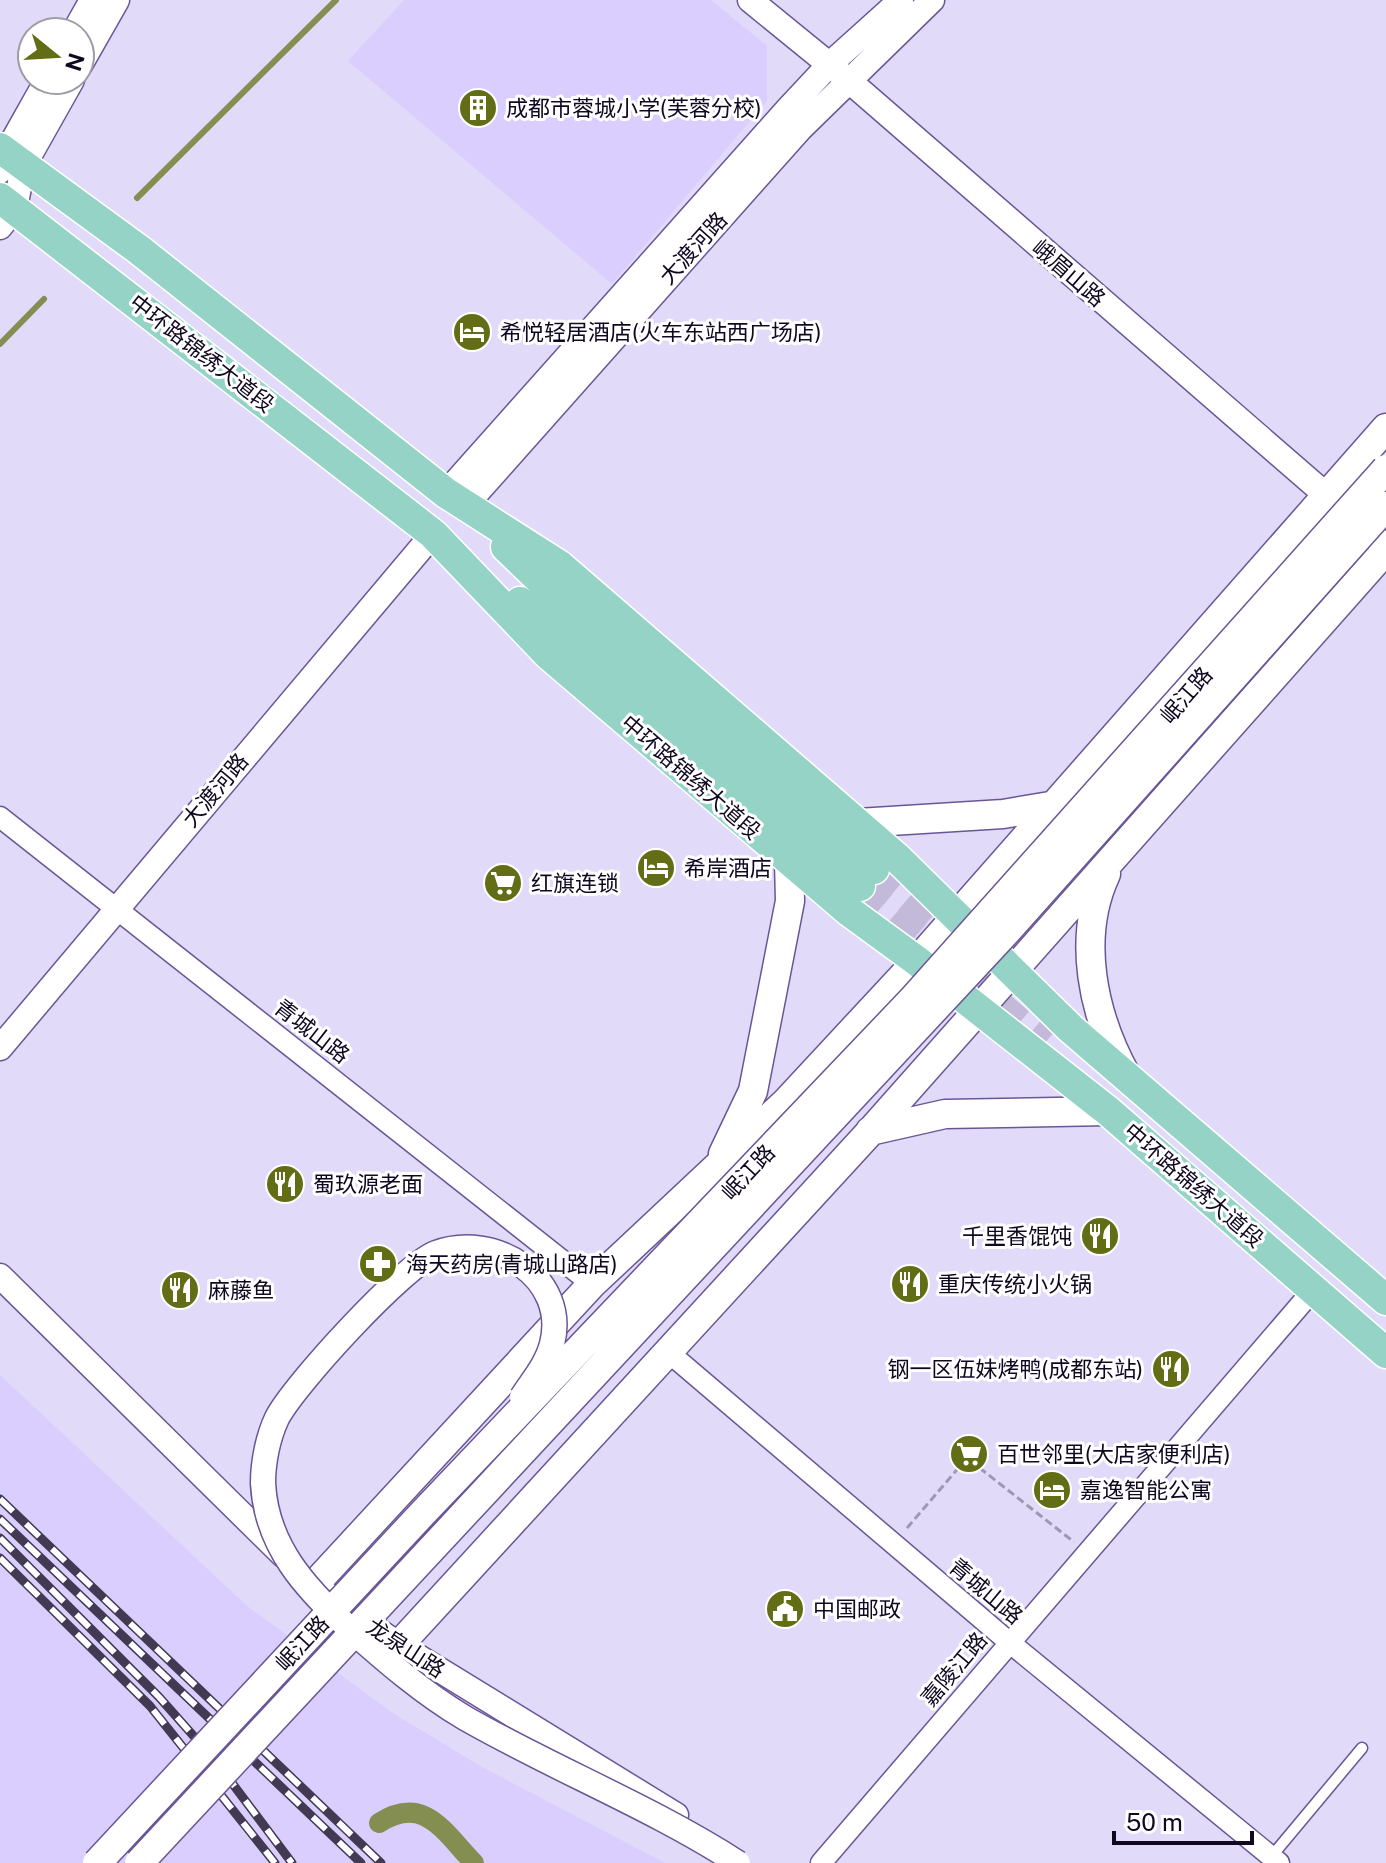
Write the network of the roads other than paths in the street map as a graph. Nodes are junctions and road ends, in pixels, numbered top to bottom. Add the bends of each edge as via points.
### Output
1 (117, 0) edge
2 (750, 0) edge
3 (901, 0) edge
4 (932, 0) edge
5 (96, 37) edge
6 (838, 72) junction
7 (39, 96) edge
8 (59, 96) edge
9 (7, 160) edge
10 (5, 211) edge
11 (1386, 428) edge
12 (1386, 469) edge
13 (1325, 496) junction
14 (456, 500) junction
15 (1386, 506) edge
16 (433, 534) junction
17 (1386, 548) edge
18 (1056, 805) junction
19 (0, 817) edge
20 (858, 823) junction
21 (1118, 849) junction
22 (789, 861) junction
23 (116, 907) junction
24 (957, 917) junction
25 (917, 961) junction
26 (1013, 971) junction
27 (979, 1008) junction
28 (0, 1048) edge
29 (1129, 1079) junction
30 (1108, 1111) junction
31 (870, 1132) junction
32 (715, 1171) junction
33 (0, 1276) edge
34 (592, 1284) junction
35 (1314, 1289) junction
36 (1386, 1300) edge
37 (667, 1351) junction
38 (1386, 1353) edge
39 (493, 1440) junction
40 (314, 1585) junction
41 (1009, 1642) junction
42 (399, 1645) junction
43 (1362, 1748) dead end
44 (1275, 1860) edge
45 (97, 1863) edge
46 (139, 1863) edge
47 (738, 1863) edge
48 (753, 1863) edge
49 (821, 1863) edge

1 - 5 street
2 - 6 street, 峨眉山路
3 - 6 street, 大渡河路
4 - 6 street, 大渡河路
6 - 13 street, 峨眉山路
6 - 14 street, 大渡河路
7 - 9 street
8 - 9 street
9 - 10 street
9 - 14 main road, 中环路锦绣大道段 via 138,249
10 - 16 main road, 中环路锦绣大道段
11 - 13 main road, 岷江路
12 - 39 main road, 岷江路, bridge via 912,1000
13 - 17 street, 峨眉山路
13 - 18 main road, 岷江路
14 - 16 main road via 867,877
14 - 20 main road, 中环路锦绣大道段 via 560,566
15 - 46 main road, 岷江路, bridge via 996,942
16 - 22 main road, 中环路锦绣大道段 via 549,655
16 - 23 street, 大渡河路
17 - 21 main road
18 - 20 main road via 1003,814
18 - 24 main road, 岷江路
19 - 23 street, 青城山路
20 - 24 main road, 中环路锦绣大道段
21 - 26 main road
21 - 29 main road via 1091,916 1096,1008
22 - 25 main road, 中环路锦绣大道段
22 - 32 main road via 790,901 753,1091
23 - 28 street, 大渡河路
23 - 34 street, 青城山路
24 - 25 main road, 岷江路
24 - 26 main road, 中环路锦绣大道段
25 - 27 main road, 中环路锦绣大道段
25 - 32 main road, 岷江路
26 - 27 main road
26 - 29 main road, 中环路锦绣大道段
27 - 30 main road, 中环路锦绣大道段
27 - 31 main road
29 - 36 main road, 中环路锦绣大道段
30 - 31 main road via 945,1114
30 - 35 main road, 中环路锦绣大道段
31 - 37 main road
32 - 34 main road, 岷江路
33 - 40 street, 龙泉山路
34 - 40 main road, 岷江路
35 - 38 main road, 中环路锦绣大道段
35 - 41 street, 嘉陵江路
37 - 41 street, 青城山路
37 - 42 main road
39 - 45 main road, 岷江路, bridge
39 - 47 street, bridge via 544,1364 552,1342 553,1308 521,1263 501,1251 473,1245 434,1253 397,1283 306,1377 277,1419 263,1482 280,1550 313,1596 426,1692 465,1718 691,1833
40 - 42 street, 龙泉山路
41 - 44 street, 青城山路
41 - 49 street, 嘉陵江路
42 - 48 street, 龙泉山路
43 - 44 lane

